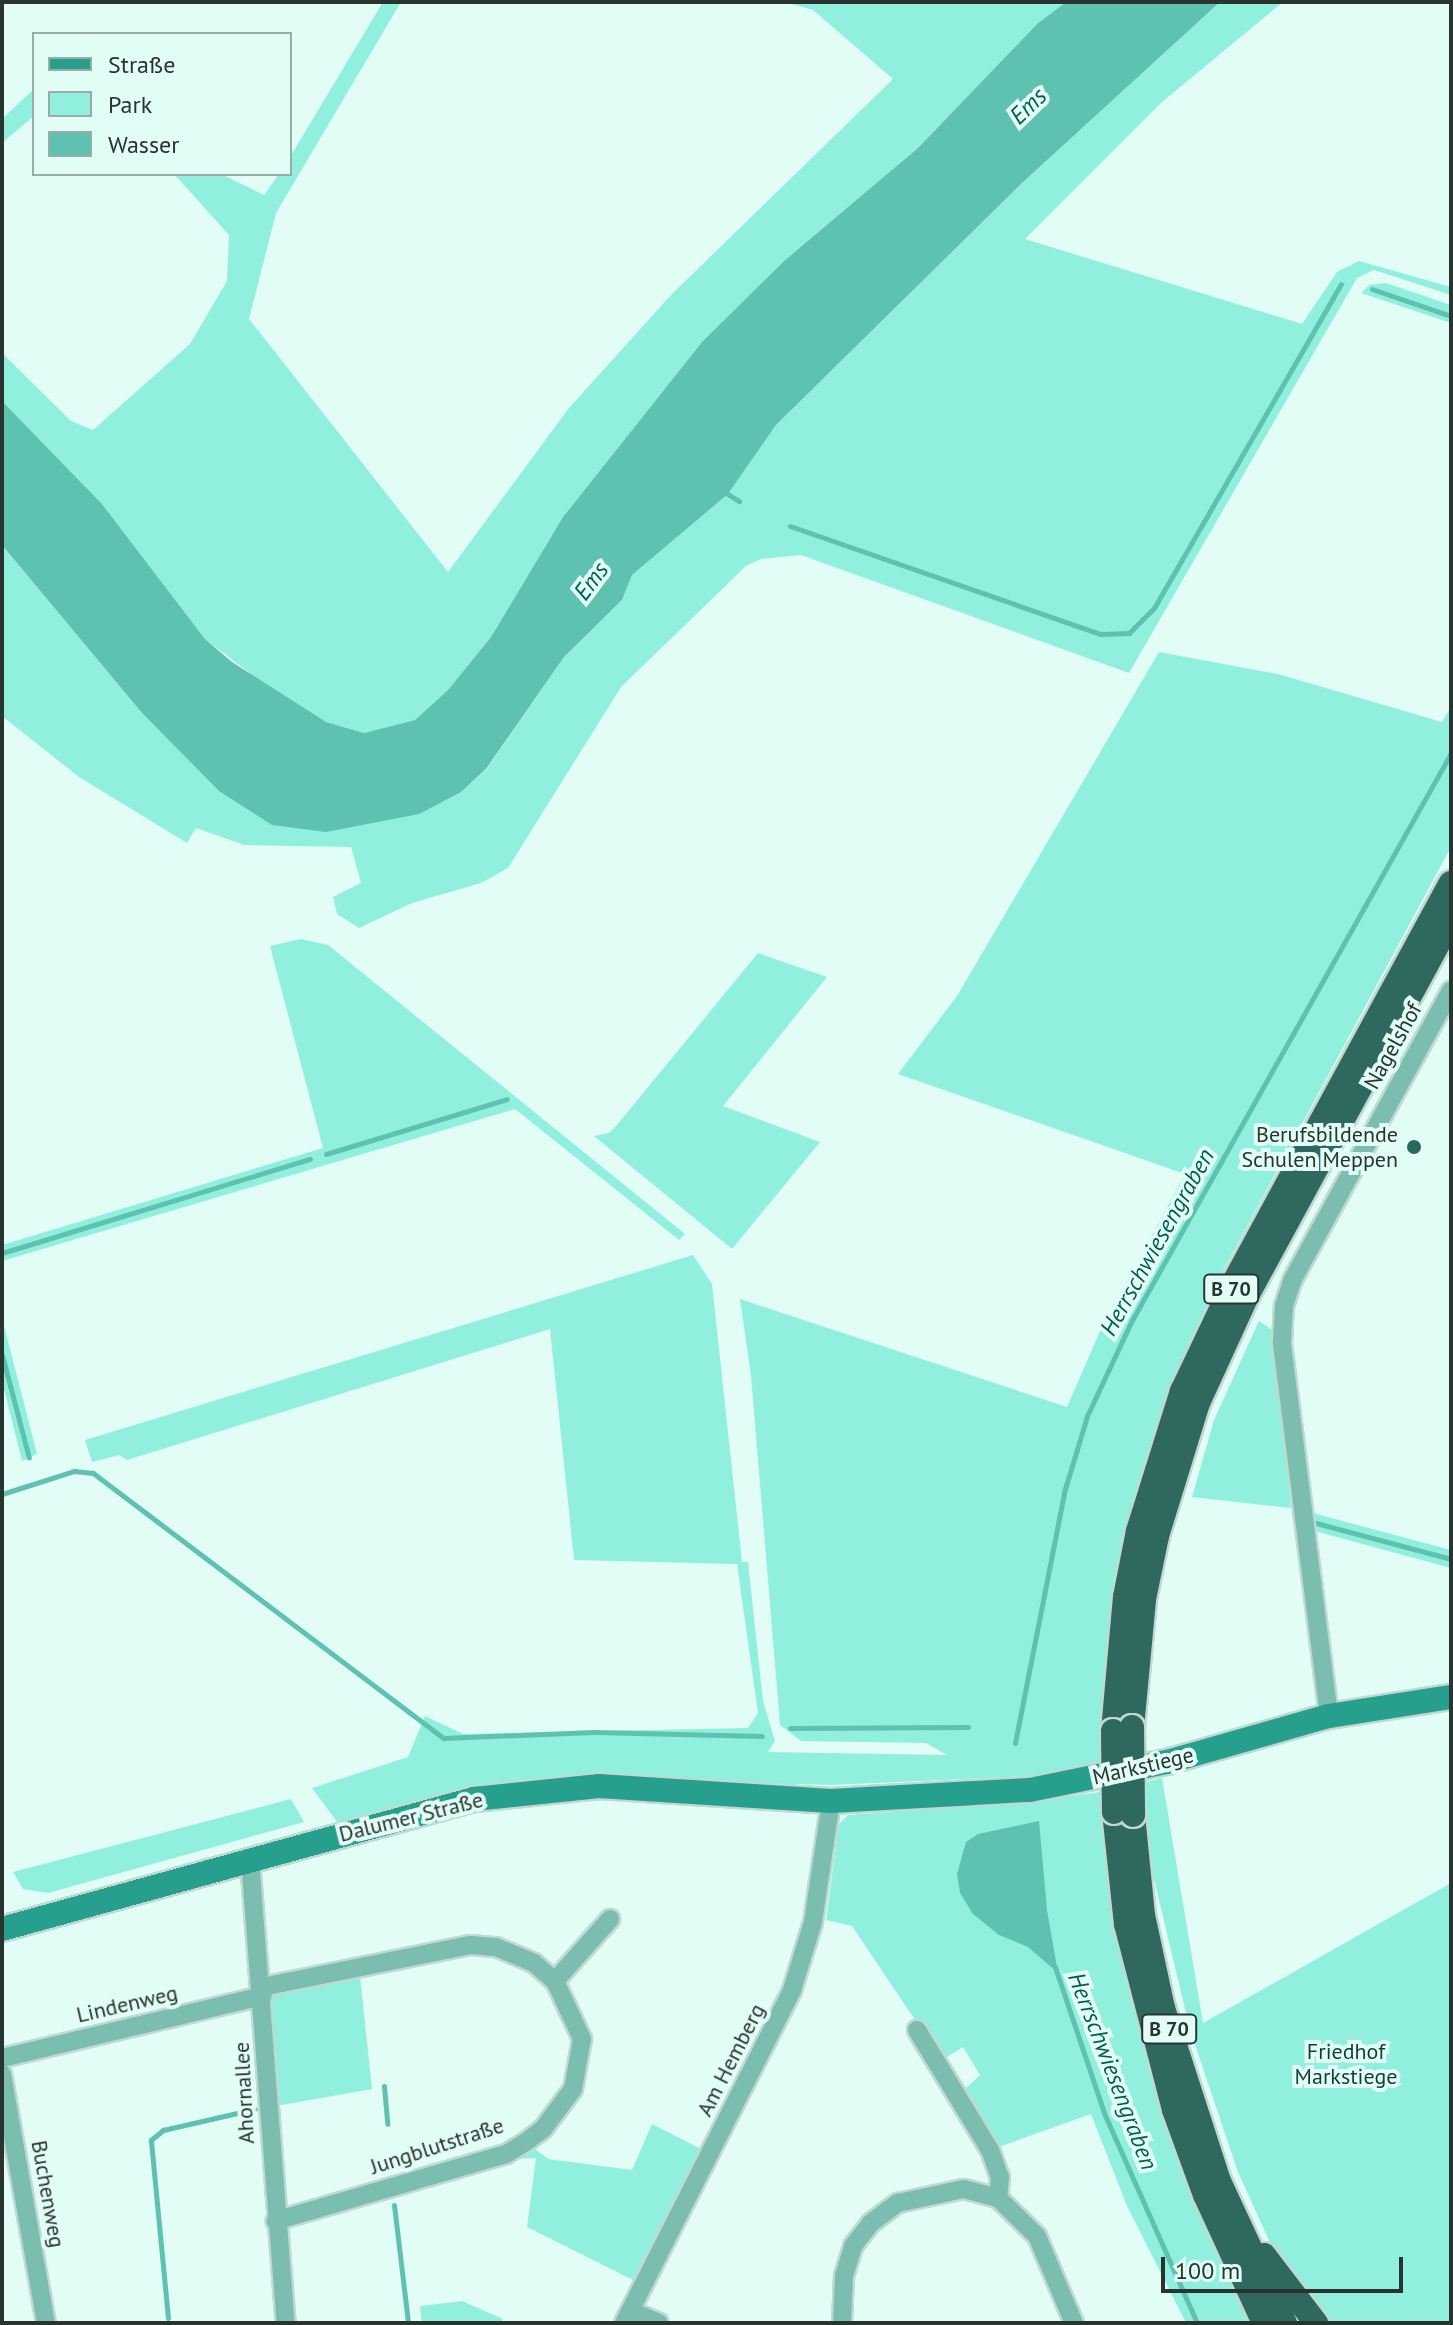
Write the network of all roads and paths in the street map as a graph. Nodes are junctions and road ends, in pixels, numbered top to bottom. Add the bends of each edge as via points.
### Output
1 (1451, 883) edge
2 (1451, 920) edge
3 (1451, 990) edge
4 (1451, 1697) edge
5 (1329, 1716) junction
6 (1123, 1729) junction
7 (831, 1801) junction
8 (1123, 1814) junction
9 (250, 1860) junction
10 (610, 1919) dead end
11 (2, 1929) edge
12 (555, 1981) junction
13 (262, 1991) junction
14 (917, 2030) dead end
15 (2, 2058) edge
16 (2, 2074) edge
17 (1219, 2181) junction
18 (998, 2198) junction
19 (276, 2221) junction
20 (628, 2317) edge
21 (46, 2323) edge
22 (286, 2323) edge
23 (659, 2323) edge
24 (842, 2323) edge
25 (1074, 2323) edge
26 (1264, 2323) edge
27 (1285, 2323) edge
28 (1316, 2323) edge

1 - 6 highway, B 70 via 1234,1282 1182,1391 1138,1531 1125,1597
2 - 6 highway, B 70 via 1247,1296 1198,1403 1157,1536
3 - 5 street, Nagelshof via 1293,1279 1282,1342
4 - 5 street, Markstiege
5 - 7 street, Markstiege via 1167,1762 1056,1786
6 - 8 highway, B 70, bridge
7 - 9 street, Dalumer Straße via 559,1788 474,1799
7 - 20 street, Am Hemberg via 817,1903 792,1990
8 - 17 highway, B 70 via 1163,2008
8 - 26 highway, B 70 via 1126,1924 1174,2110 1205,2195
9 - 11 street, Dalumer Straße
9 - 13 street, Ahornallee
10 - 12 street
12 - 13 street, Jungblutstraße via 514,1951 471,1945
12 - 19 street, Jungblutstraße via 574,2013 582,2061 573,2089 543,2129 506,2154
13 - 15 street, Lindenweg
13 - 19 street, Ahornallee
14 - 18 street via 990,2150 1000,2177
16 - 21 street, Buchenweg
17 - 27 highway, B 70
17 - 28 highway via 1274,2270
18 - 24 street via 964,2189 932,2192 898,2203 871,2223 853,2246 844,2276
18 - 25 street via 1037,2236
19 - 22 street, Ahornallee
20 - 23 street

